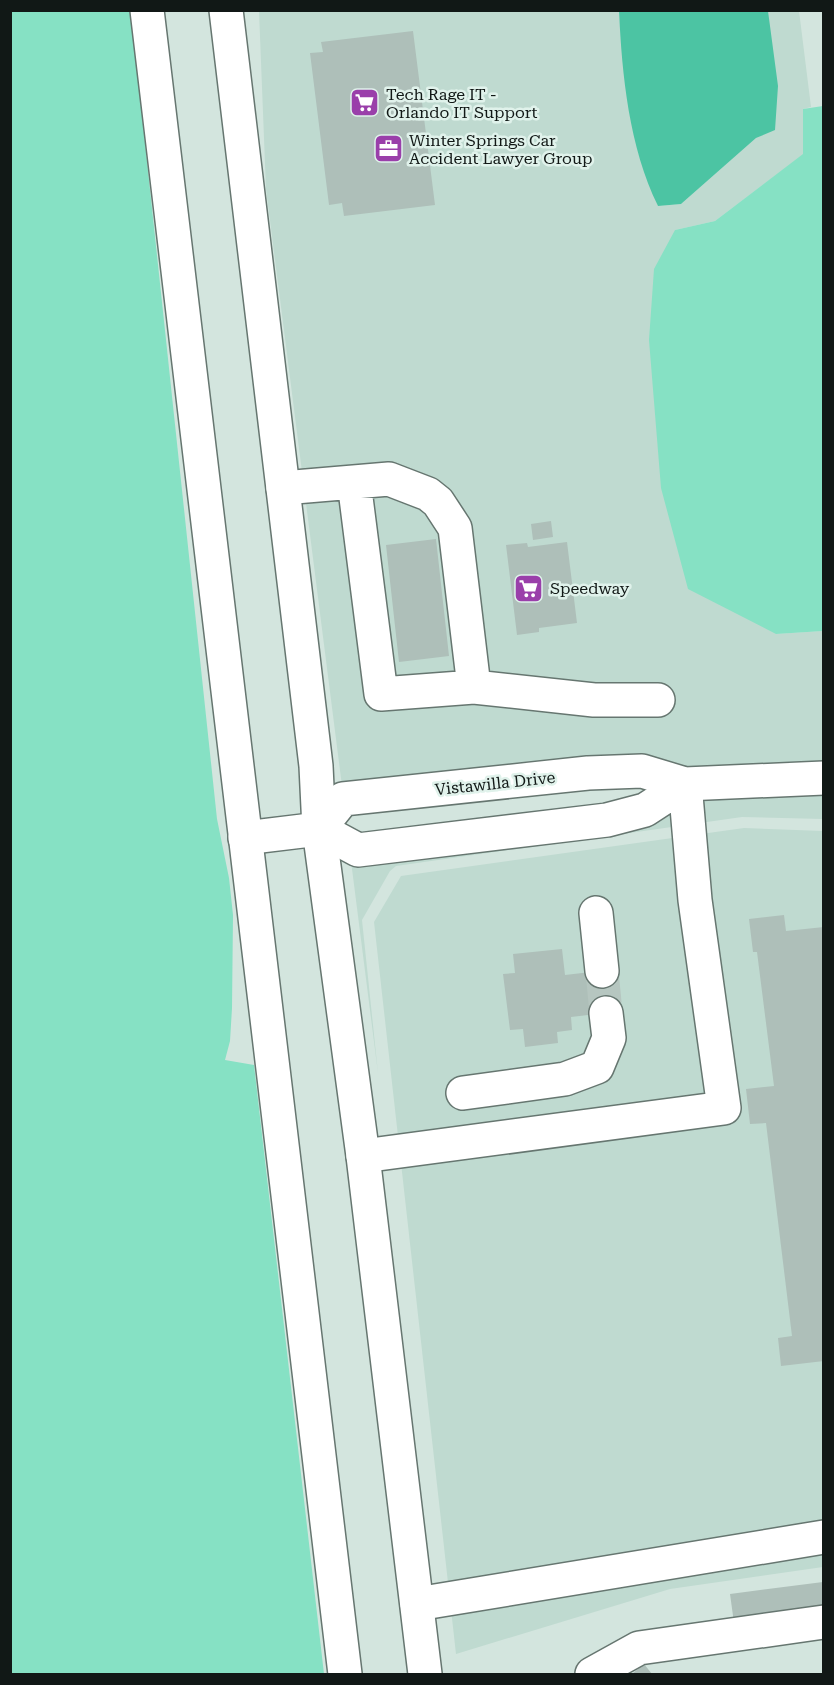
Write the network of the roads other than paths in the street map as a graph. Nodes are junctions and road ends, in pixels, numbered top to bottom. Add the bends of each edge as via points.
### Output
1 (147, 10) edge
2 (226, 10) edge
3 (354, 482) junction
4 (283, 488) junction
5 (474, 687) junction
6 (658, 699) dead end
7 (824, 778) edge
8 (685, 784) junction
9 (319, 829) junction
10 (245, 838) junction
11 (596, 913) dead end
12 (602, 971) tunnel mouth
13 (606, 1013) tunnel mouth
14 (463, 1092) dead end
15 (363, 1156) junction
16 (824, 1537) edge
17 (417, 1605) junction
18 (824, 1622) edge
19 (345, 1674) edge
20 (425, 1674) edge
21 (592, 1674) edge

1 - 10 main road
2 - 4 main road
3 - 4 main road
3 - 5 main road via 389,479 428,494 446,512 454,528
3 - 5 main road via 381,693
4 - 9 main road via 316,766
5 - 6 main road via 594,700
7 - 8 main road, Vistawilla Drive
8 - 9 main road via 645,810 607,820 358,850
8 - 9 main road, Vistawilla Drive via 642,771 588,772 343,799
8 - 15 main road via 695,900 724,1108
9 - 10 main road
9 - 15 main road
10 - 19 main road
11 - 12 main road
13 - 14 main road via 609,1038 597,1067 565,1079
15 - 17 main road
16 - 17 main road
17 - 20 main road
18 - 21 main road via 639,1648

